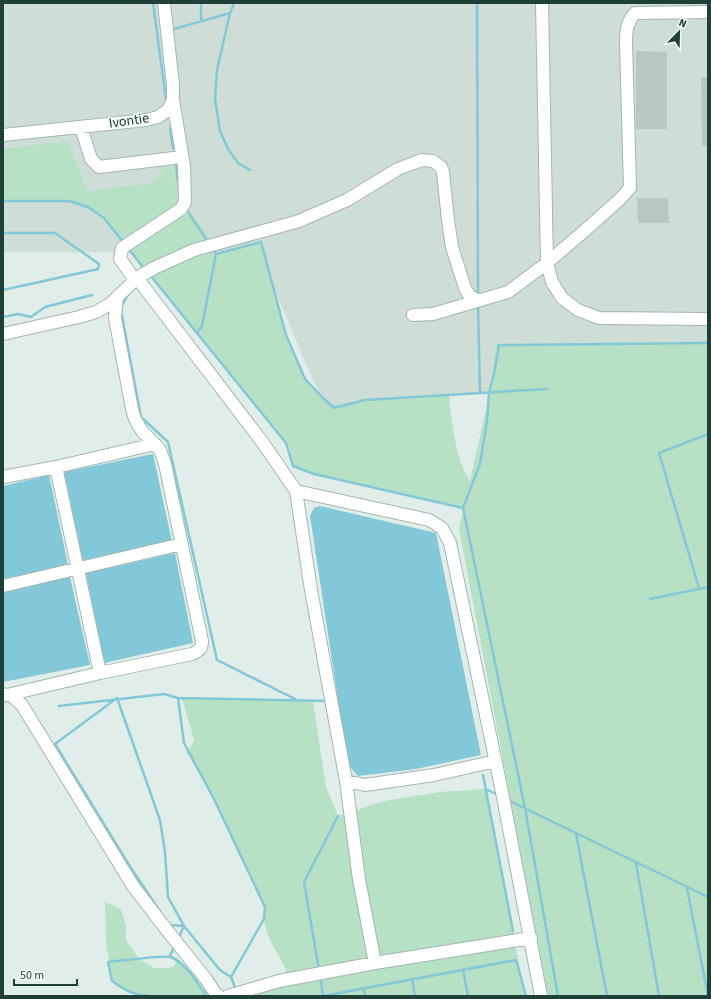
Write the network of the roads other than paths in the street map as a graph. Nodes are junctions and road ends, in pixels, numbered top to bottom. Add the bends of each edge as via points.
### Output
1 (164, 3) edge
2 (542, 3) edge
3 (708, 12) edge
4 (173, 100) junction
5 (82, 127) junction
6 (3, 135) edge
7 (174, 158) dead end
8 (547, 263) junction
9 (136, 279) junction
10 (117, 297) junction
11 (477, 300) junction
12 (413, 315) dead end
13 (708, 319) edge
14 (3, 334) edge
15 (155, 444) junction
16 (56, 467) junction
17 (3, 477) edge
18 (296, 491) junction
19 (182, 544) junction
20 (77, 568) junction
21 (3, 586) edge
22 (100, 673) junction
23 (5, 695) edge
24 (496, 761) junction
25 (346, 782) junction
26 (531, 938) junction
27 (375, 963) junction
28 (219, 996) edge
29 (228, 996) edge
30 (542, 996) edge

1 - 4 street
2 - 8 street
3 - 8 street via 634,13 630,19 626,28 630,188
4 - 5 street, Ivontie via 168,110 158,117
4 - 9 street via 184,166 185,202 181,209 122,248 120,259
5 - 6 street, Ivontie
5 - 7 street via 91,159 99,167
8 - 11 street via 508,292
8 - 13 street via 552,282 562,298 578,310 599,318
9 - 10 street
9 - 11 street via 194,250 299,221 347,200 398,170 422,160 433,161 443,172 452,247 468,295
9 - 18 street via 263,442
10 - 14 street via 96,312
10 - 15 street via 115,318 132,409 142,431
11 - 12 street via 433,314
15 - 16 street
15 - 19 street via 165,464
16 - 17 street
16 - 20 street
18 - 24 street via 429,520 442,528 450,543
18 - 25 street
19 - 20 street
19 - 22 street via 202,640 200,650 192,654
20 - 21 street
20 - 22 street
22 - 23 street
23 - 28 street via 12,696 22,706 133,886
24 - 25 street via 434,776 365,786
24 - 26 street
25 - 27 street via 359,879
26 - 27 street
26 - 30 street
27 - 29 street via 279,981

